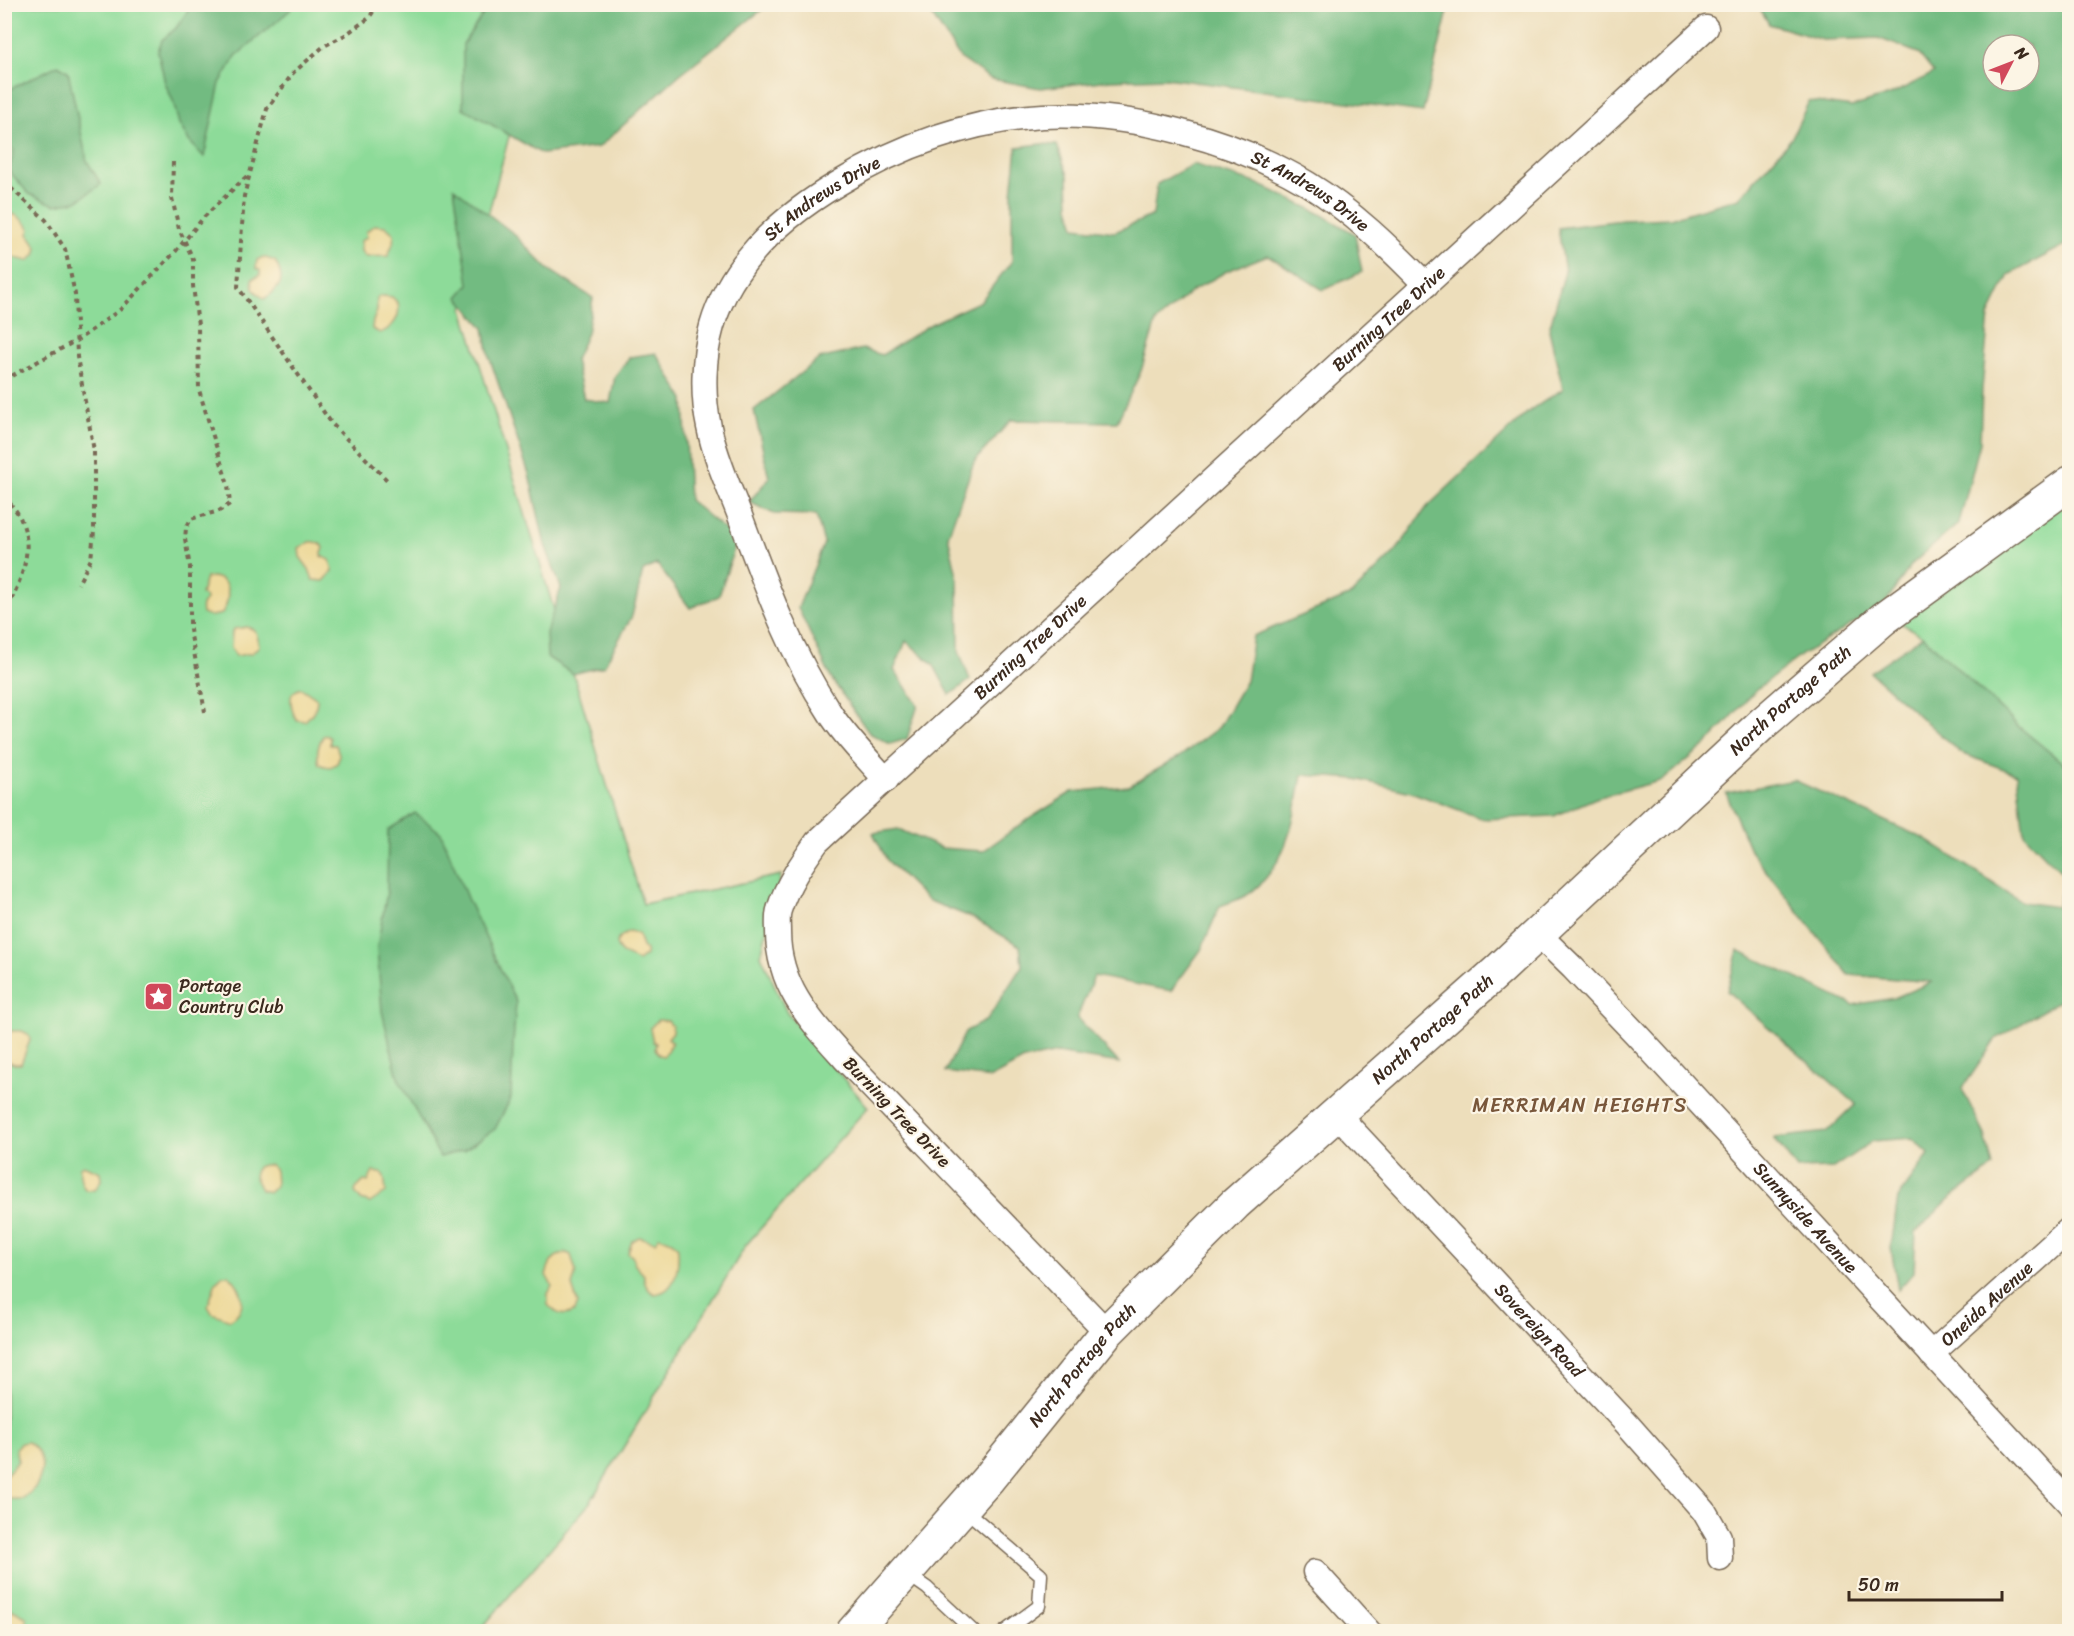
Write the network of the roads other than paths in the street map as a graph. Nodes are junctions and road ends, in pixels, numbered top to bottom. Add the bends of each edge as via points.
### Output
1 (1706, 28) dead end
2 (1426, 285) junction
3 (2070, 483) edge
4 (886, 780) junction
5 (1538, 934) junction
6 (1337, 1114) junction
7 (2070, 1229) edge
8 (1107, 1332) junction
9 (1931, 1354) junction
10 (2070, 1504) edge
11 (962, 1508) junction
12 (1720, 1558) dead end
13 (905, 1572) junction
14 (1315, 1572) dead end
15 (853, 1632) edge
16 (974, 1632) edge
17 (1004, 1632) edge
18 (1369, 1632) edge

1 - 2 street, Burning Tree Drive
2 - 4 street, Burning Tree Drive
2 - 4 street, St Andrews Drive via 1341,207 1270,164 1186,132 1077,117 1043,116 1000,122 904,149 818,195 761,242 726,291 712,324 704,383 709,429 764,582 799,663 832,716
3 - 5 main road, North Portage Path via 1883,619 1763,723
4 - 8 street, Burning Tree Drive via 817,842 795,873 778,912 778,951 789,987 807,1016 845,1059
5 - 6 main road, North Portage Path
5 - 9 street, Sunnyside Avenue via 1636,1034
6 - 8 main road, North Portage Path via 1234,1204
6 - 12 street, Sovereign Road via 1704,1511 1719,1537
7 - 9 street, Oneida Avenue
8 - 11 main road, North Portage Path
9 - 10 street, Sunnyside Avenue
11 - 13 main road, North Portage Path
11 - 17 lane via 1041,1575 1039,1606
13 - 15 main road, North Portage Path
13 - 16 lane
14 - 18 street

